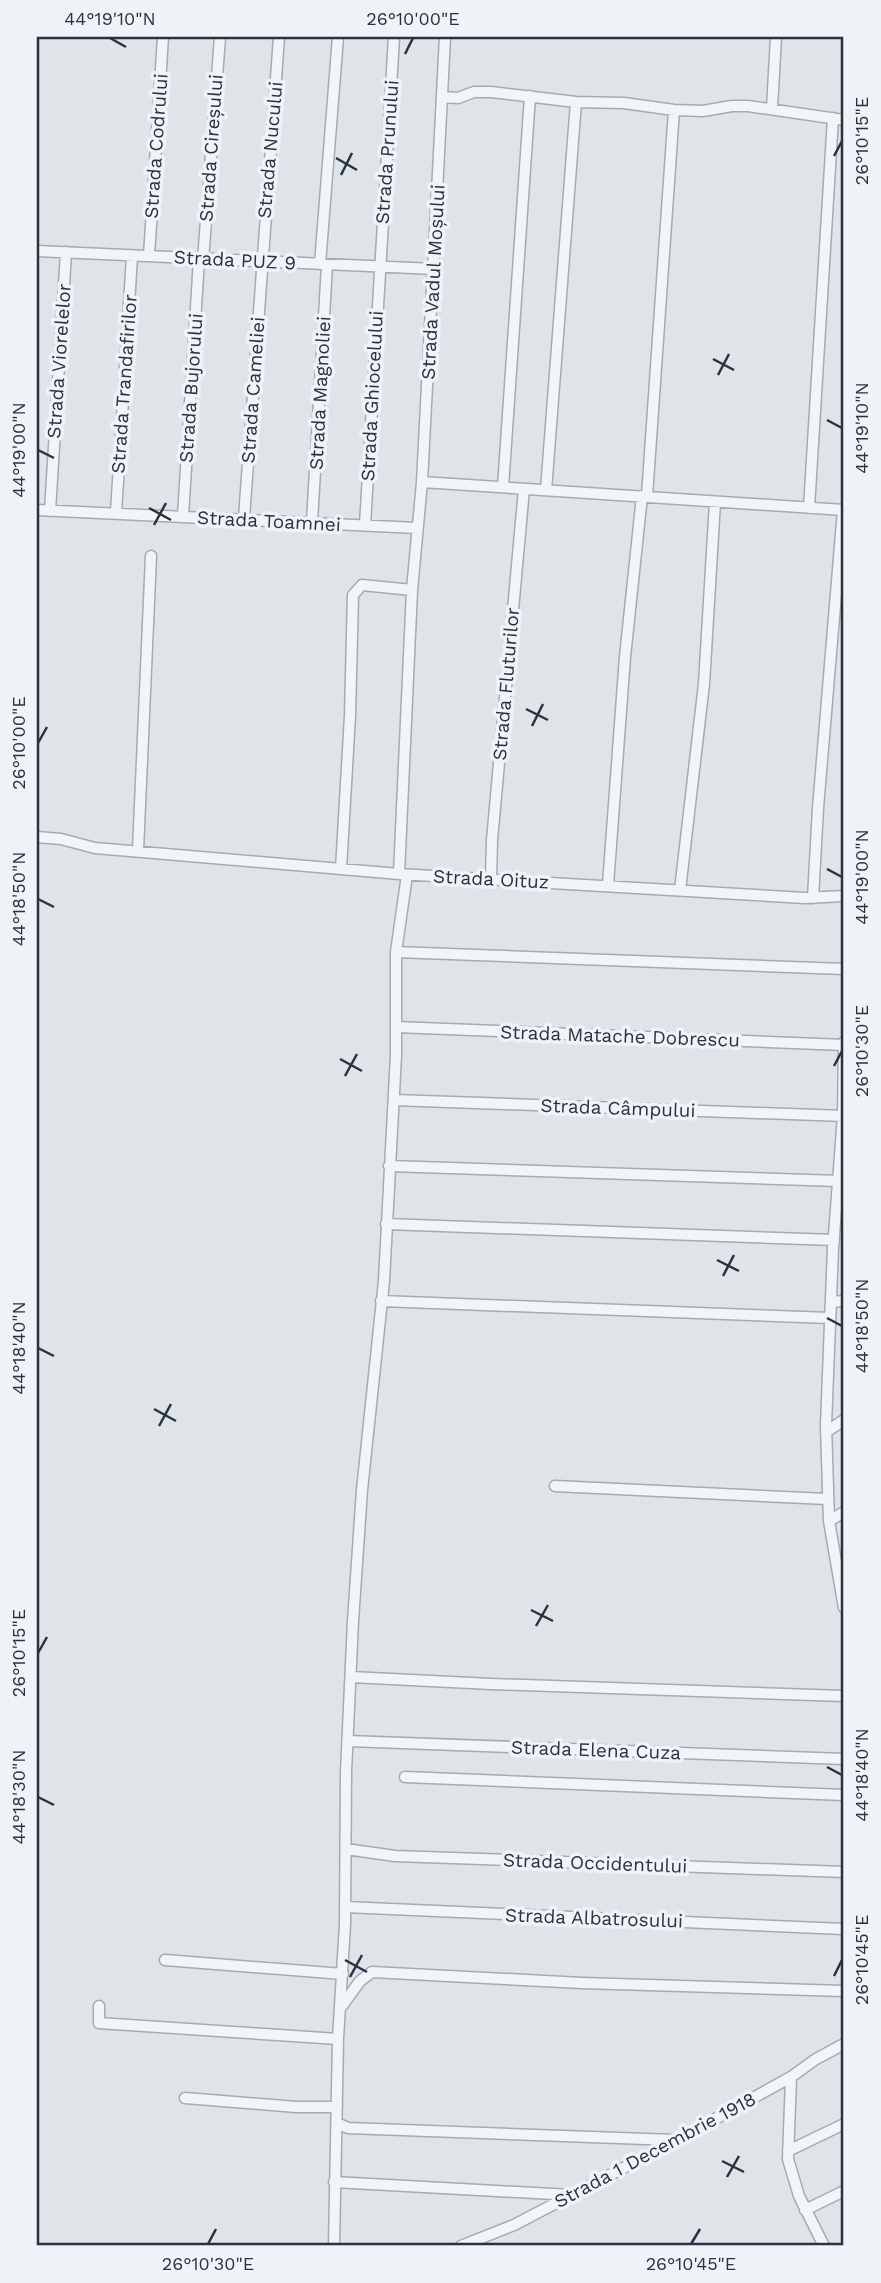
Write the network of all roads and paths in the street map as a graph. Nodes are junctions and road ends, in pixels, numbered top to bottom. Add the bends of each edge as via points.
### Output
1 (163, 37) edge
2 (220, 37) edge
3 (279, 37) edge
4 (338, 37) edge
5 (394, 37) edge
6 (445, 37) edge
7 (776, 37) edge
8 (530, 96) junction
9 (442, 97) junction
10 (576, 102) junction
11 (772, 108) junction
12 (674, 110) junction
13 (833, 118) junction
14 (844, 120) edge
15 (37, 251) edge
16 (66, 252) junction
17 (132, 256) junction
18 (149, 256) junction
19 (201, 259) junction
20 (261, 262) junction
21 (323, 265) junction
22 (379, 266) junction
23 (434, 269) junction
24 (422, 482) junction
25 (503, 487) junction
26 (524, 489) junction
27 (547, 490) junction
28 (644, 496) junction
29 (715, 502) junction
30 (809, 508) junction
31 (37, 510) edge
32 (844, 510) edge
33 (50, 511) junction
34 (116, 513) junction
35 (183, 516) junction
36 (244, 519) junction
37 (312, 522) junction
38 (365, 526) junction
39 (417, 528) junction
40 (151, 556) dead end
41 (412, 590) junction
42 (37, 837) edge
43 (138, 850) junction
44 (341, 869) junction
45 (403, 875) junction
46 (491, 879) junction
47 (607, 885) junction
48 (680, 890) junction
49 (844, 896) edge
50 (813, 898) junction
51 (396, 953) junction
52 (844, 969) edge
53 (396, 1027) junction
54 (844, 1044) edge
55 (394, 1100) junction
56 (844, 1116) edge
57 (389, 1166) junction
58 (842, 1180) edge
59 (386, 1224) junction
60 (833, 1244) junction
61 (844, 1244) edge
62 (381, 1301) junction
63 (831, 1301) junction
64 (844, 1301) edge
65 (830, 1318) junction
66 (844, 1420) edge
67 (826, 1432) junction
68 (555, 1486) dead end
69 (827, 1499) junction
70 (844, 1512) edge
71 (829, 1521) junction
72 (843, 1591) edge
73 (844, 1608) edge
74 (351, 1677) junction
75 (844, 1696) edge
76 (348, 1741) junction
77 (844, 1759) edge
78 (405, 1777) dead end
79 (844, 1795) edge
80 (346, 1849) junction
81 (844, 1872) edge
82 (345, 1907) junction
83 (844, 1929) edge
84 (165, 1960) dead end
85 (343, 1974) junction
86 (844, 1991) edge
87 (99, 2006) dead end
88 (341, 2006) junction
89 (338, 2039) junction
90 (844, 2044) edge
91 (791, 2077) junction
92 (185, 2098) dead end
93 (337, 2107) junction
94 (337, 2123) junction
95 (844, 2124) edge
96 (677, 2140) junction
97 (788, 2151) junction
98 (334, 2182) junction
99 (844, 2191) edge
100 (571, 2195) junction
101 (805, 2210) junction
102 (334, 2246) edge
103 (461, 2246) edge
104 (824, 2246) edge

1 - 18 street, Strada Codrului
2 - 19 street, Strada Cireșului
3 - 20 street, Strada Nucului
4 - 21 street, Strada Magnoliei
5 - 22 street, Strada Prunului
6 - 9 street, Strada Vadul Moșului
7 - 11 street
8 - 9 street via 474,92
8 - 10 street
8 - 25 street
9 - 23 street, Strada Vadul Moșului
10 - 12 street
10 - 27 street
11 - 12 street
11 - 13 street
12 - 28 street
13 - 14 street
13 - 30 street
15 - 16 street, Strada PUZ 9
16 - 17 street, Strada PUZ 9
16 - 33 street, Strada Viorelelor
17 - 18 street, Strada PUZ 9
17 - 34 street, Strada Trandafirilor
18 - 19 street, Strada PUZ 9
19 - 20 street, Strada PUZ 9
19 - 35 street, Strada Bujorului
20 - 21 street, Strada PUZ 9
20 - 36 street, Strada Cameliei
21 - 22 street, Strada PUZ 9
21 - 37 street, Strada Magnoliei
22 - 23 street, Strada PUZ 9
22 - 38 street, Strada Ghiocelului
23 - 24 street, Strada Vadul Moșului
24 - 25 street
24 - 39 street, Strada Vadul Moșului
25 - 26 street
26 - 27 street
26 - 46 street, Strada Fluturilor
27 - 28 street
28 - 29 street
28 - 47 street via 625,657
29 - 30 street
29 - 48 street via 704,684
30 - 32 street
31 - 33 street, Strada Toamnei
32 - 50 street
33 - 34 street, Strada Toamnei
34 - 35 street, Strada Toamnei
35 - 36 street, Strada Toamnei
36 - 37 street, Strada Toamnei
37 - 38 street, Strada Toamnei
38 - 39 street, Strada Toamnei
39 - 41 street, Strada Vadul Moșului
40 - 43 street
41 - 44 street via 362,585 353,596
41 - 45 street, Strada Vadul Moșului
42 - 43 street, Strada Oituz via 95,848
43 - 44 street, Strada Oituz
44 - 45 street, Strada Oituz
45 - 46 street, Strada Oituz
45 - 51 street, Strada Vadul Moșului
46 - 47 street, Strada Oituz
47 - 48 street, Strada Oituz
48 - 50 street, Strada Oituz
49 - 50 street, Strada Oituz
51 - 52 street
51 - 53 street, Strada Vadul Moșului
53 - 54 street, Strada Matache Dobrescu
53 - 55 street, Strada Vadul Moșului
54 - 56 street
55 - 56 street, Strada Câmpului
55 - 57 street, Strada Vadul Moșului
56 - 58 street
57 - 58 street
57 - 59 street, Strada Vadul Moșului
58 - 60 street
59 - 60 street
59 - 62 street, Strada Vadul Moșului
60 - 61 street
60 - 63 street
62 - 65 street
62 - 74 street, Strada Vadul Moșului via 362,1490
63 - 64 street
63 - 65 street
65 - 67 street
66 - 67 street
67 - 69 street
68 - 69 street
69 - 71 street
70 - 71 street
71 - 72 street
72 - 73 street
74 - 75 street
74 - 76 street, Strada Vadul Moșului
76 - 77 street, Strada Elena Cuza
76 - 80 street, Strada Vadul Moșului
78 - 79 street
80 - 81 street, Strada Occidentului via 395,1856
80 - 82 street, Strada Vadul Moșului
82 - 83 street, Strada Albatrosului
82 - 85 street, Strada Vadul Moșului
84 - 85 street
85 - 88 street, Strada Vadul Moșului
86 - 88 street via 372,1972
87 - 89 street via 99,2023
88 - 89 street, Strada Vadul Moșului
89 - 93 street, Strada Vadul Moșului
90 - 91 street, Strada 1 Decembrie 1918
91 - 96 street, Strada 1 Decembrie 1918
91 - 97 street
92 - 93 street
93 - 94 street, Strada Vadul Moșului
94 - 96 street via 348,2128
94 - 98 street, Strada Vadul Moșului
95 - 97 street
96 - 100 street, Strada 1 Decembrie 1918
97 - 101 street
98 - 100 street
98 - 102 street, Strada Vadul Moșului
99 - 101 street
100 - 103 street, Strada 1 Decembrie 1918
101 - 104 street

